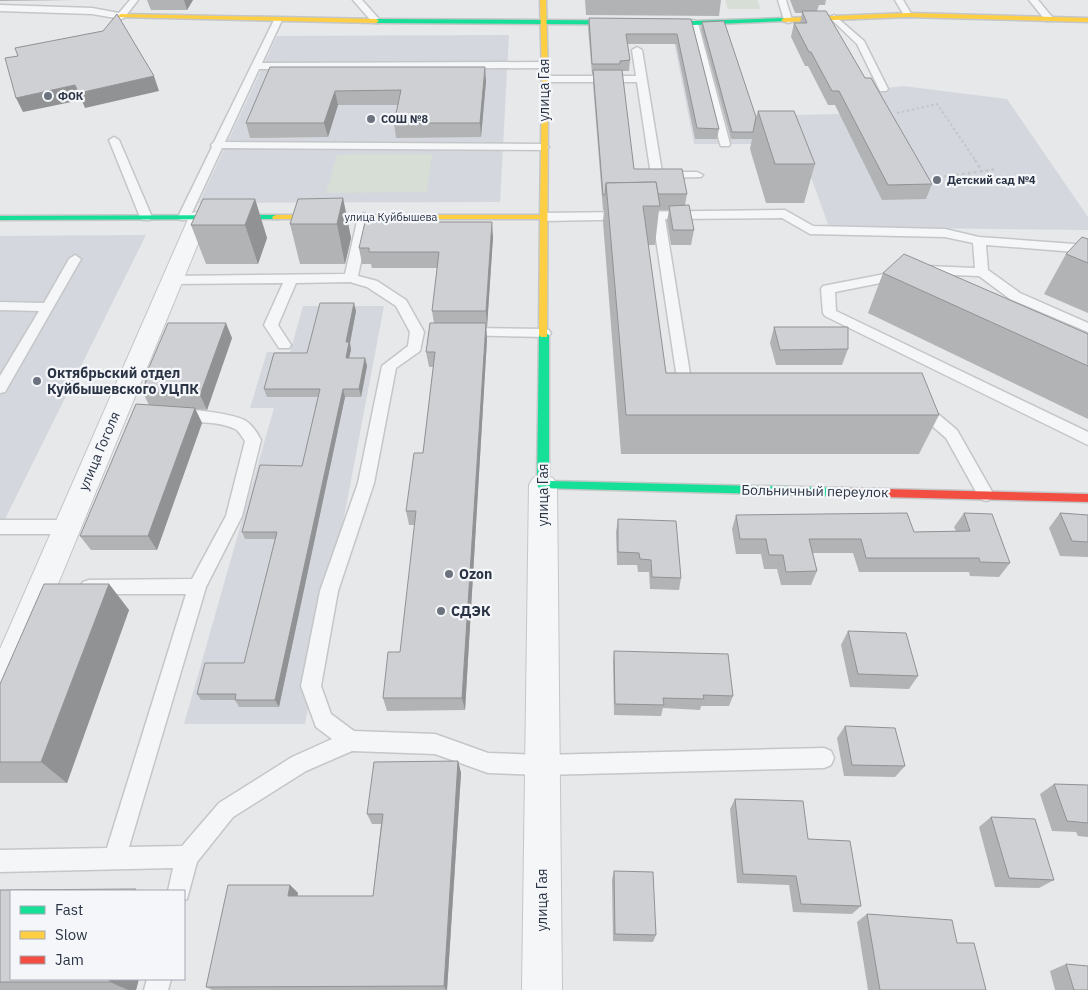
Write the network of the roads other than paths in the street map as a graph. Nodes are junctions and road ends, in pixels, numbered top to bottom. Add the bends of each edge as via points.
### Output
1 (56, 0) edge
2 (134, 0) edge
3 (357, 0) edge
4 (542, 0) edge
5 (782, 0) edge
6 (899, 0) edge
7 (1033, 0) edge
8 (0, 8) edge
9 (48, 8) junction
10 (908, 15) junction
11 (121, 16) junction
12 (834, 18) junction
13 (1049, 19) junction
14 (278, 20) junction
15 (788, 20) junction
16 (1088, 20) edge
17 (376, 21) junction
18 (543, 21) junction
19 (694, 23) junction
20 (636, 50) dead end
21 (544, 65) junction
22 (256, 66) junction
23 (544, 79) junction
24 (641, 79) junction
25 (883, 89) dead end
26 (114, 140) dead end
27 (725, 144) dead end
28 (218, 145) junction
29 (544, 147) junction
30 (697, 175) dead end
31 (658, 215) junction
32 (146, 217) junction
33 (192, 217) junction
34 (364, 217) junction
35 (543, 217) junction
36 (0, 218) edge
37 (979, 240) junction
38 (1088, 249) edge
39 (75, 260) dead end
40 (982, 272) junction
41 (292, 278) junction
42 (351, 278) junction
43 (172, 280) junction
44 (0, 306) edge
45 (48, 307) junction
46 (1088, 328) edge
47 (446, 332) edge
48 (544, 333) junction
49 (284, 345) dead end
50 (704, 385) edge
51 (0, 388) edge
52 (910, 402) edge
53 (163, 414) edge
54 (1088, 439) edge
55 (543, 485) junction
56 (986, 495) junction
57 (1086, 500) edge
58 (0, 527) edge
59 (67, 527) junction
60 (197, 586) junction
61 (58, 587) junction
62 (0, 686) edge
63 (351, 741) junction
64 (824, 758) dead end
65 (542, 765) junction
66 (187, 857) junction
67 (115, 859) junction
68 (0, 862) edge
69 (179, 890) edge
70 (542, 990) edge

1 - 9 lane
2 - 11 lane
3 - 17 lane
4 - 18 street, улица Гая
5 - 15 lane
6 - 10 lane
7 - 13 lane
8 - 9 lane
9 - 11 lane
10 - 12 street
10 - 13 street
11 - 14 street
12 - 15 street
12 - 25 lane via 861,42
13 - 16 street
14 - 17 street
14 - 22 lane
15 - 19 street
17 - 18 street
18 - 19 street
18 - 21 street, улица Гая
19 - 27 lane
20 - 24 lane
21 - 22 lane
21 - 23 street, улица Гая
22 - 28 lane
23 - 24 lane
23 - 29 street, улица Гая
24 - 30 lane via 657,175
26 - 32 lane
28 - 29 lane
28 - 33 lane
29 - 35 street, улица Гая
31 - 35 lane
31 - 37 lane via 785,214 810,230 944,233
31 - 50 lane via 685,385
32 - 33 street, улица Куйбышева
32 - 36 street, улица Куйбышева
33 - 34 street, улица Куйбышева
33 - 43 street, улица Гоголя
34 - 35 street, улица Куйбышева
34 - 42 lane
35 - 48 street, улица Гая
37 - 38 lane
37 - 40 lane
39 - 45 lane
40 - 46 lane via 1015,296
40 - 54 lane via 926,270 828,289 830,313
41 - 42 lane
41 - 43 lane
41 - 49 lane via 270,324
42 - 63 lane via 372,284 401,303 422,332 415,348 389,366 366,483 329,591 312,686 323,720
43 - 59 street, улица Гоголя via 126,412
44 - 45 lane
45 - 51 lane
47 - 48 lane
48 - 55 street, улица Гая
52 - 56 lane via 952,434
53 - 60 lane via 210,417 241,425 252,440 234,516
55 - 56 street, Больничный переулок
55 - 65 street, улица Гая
56 - 57 street, Больничный переулок
58 - 59 lane
59 - 61 street, улица Гоголя
60 - 61 lane
60 - 67 lane
61 - 62 street, улица Гоголя
63 - 65 lane via 435,744 488,763
63 - 66 lane via 299,764 226,810
64 - 65 lane
65 - 70 street, улица Гая
66 - 67 lane
66 - 69 lane
67 - 68 lane

